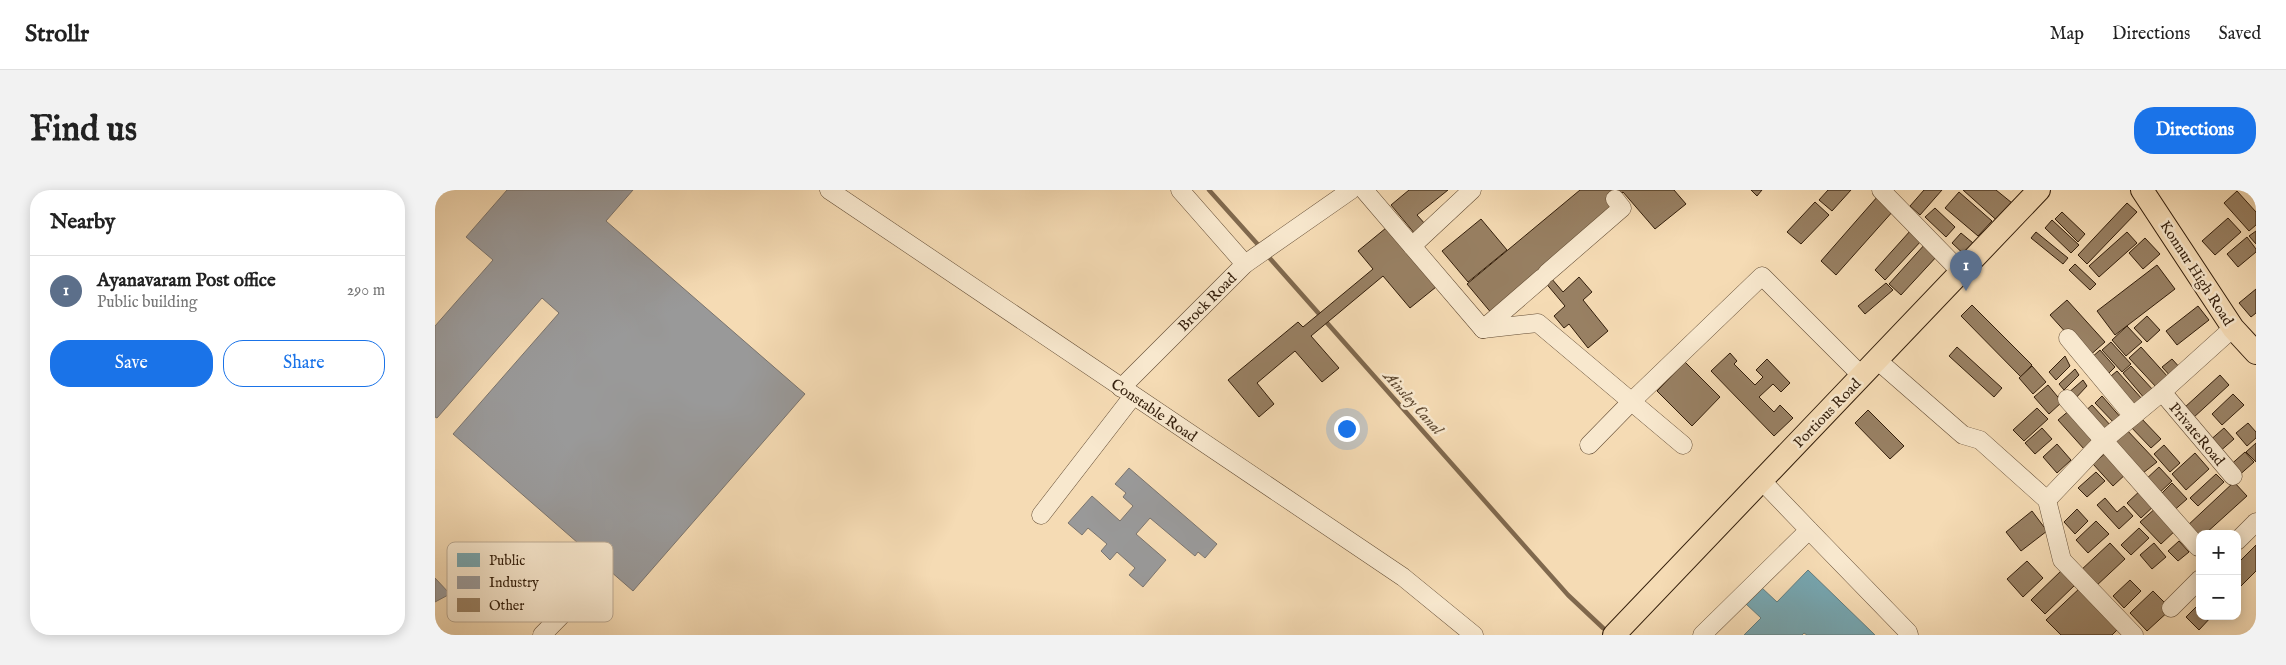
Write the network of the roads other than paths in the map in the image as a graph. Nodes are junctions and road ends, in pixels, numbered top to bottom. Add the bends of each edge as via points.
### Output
1 (829, 190) edge
2 (1180, 190) edge
3 (1351, 190) edge
4 (1364, 190) edge
5 (1473, 190) edge
6 (1881, 190) edge
7 (2039, 190) edge
8 (2142, 190) edge
9 (1615, 199) dead end
10 (1412, 246) junction
11 (1257, 255) junction
12 (1961, 272) junction
13 (1483, 328) junction
14 (2233, 328) junction
15 (2068, 338) dead end
16 (2256, 354) edge
17 (1870, 368) junction
18 (1127, 392) junction
19 (2162, 392) junction
20 (2067, 399) dead end
21 (1632, 401) junction
22 (2133, 416) junction
23 (2104, 440) junction
24 (1683, 445) dead end
25 (1589, 446) dead end
26 (2233, 476) dead end
27 (1762, 481) junction
28 (2047, 500) junction
29 (1041, 515) dead end
30 (2256, 522) edge
31 (1809, 530) junction
32 (2241, 537) edge
33 (2196, 545) edge
34 (2196, 583) edge
35 (2171, 608) dead end
36 (555, 622) edge
37 (542, 635) edge
38 (1474, 635) edge
39 (1614, 635) edge
40 (1702, 635) edge
41 (1909, 635) edge
42 (2135, 635) edge

1 - 18 street, Constable Road
2 - 11 street, Brock Road
3 - 11 street
4 - 10 street
5 - 10 street
6 - 12 street
7 - 12 main road, Portious Road
8 - 14 main road, Konnur High Road
9 - 13 street via 1622,208
10 - 13 street
11 - 18 street, Brock Road
12 - 17 main road, Portious Road
13 - 21 street via 1538,323
14 - 16 main road, Konnur High Road
14 - 19 street
15 - 22 street
17 - 21 street via 1762,276
17 - 27 main road, Portious Road
17 - 28 street via 1963,435 1979,440
18 - 29 street, Brock Road
18 - 38 street, Constable Road via 1403,577
19 - 22 street
19 - 26 street, PrivateRoad
20 - 23 street
21 - 24 street
21 - 25 street
22 - 23 street
23 - 28 street
23 - 33 street
27 - 31 street
27 - 39 main road, Portious Road
28 - 42 street via 2062,560
30 - 32 street
31 - 40 street
31 - 41 street
34 - 35 street
36 - 37 street

